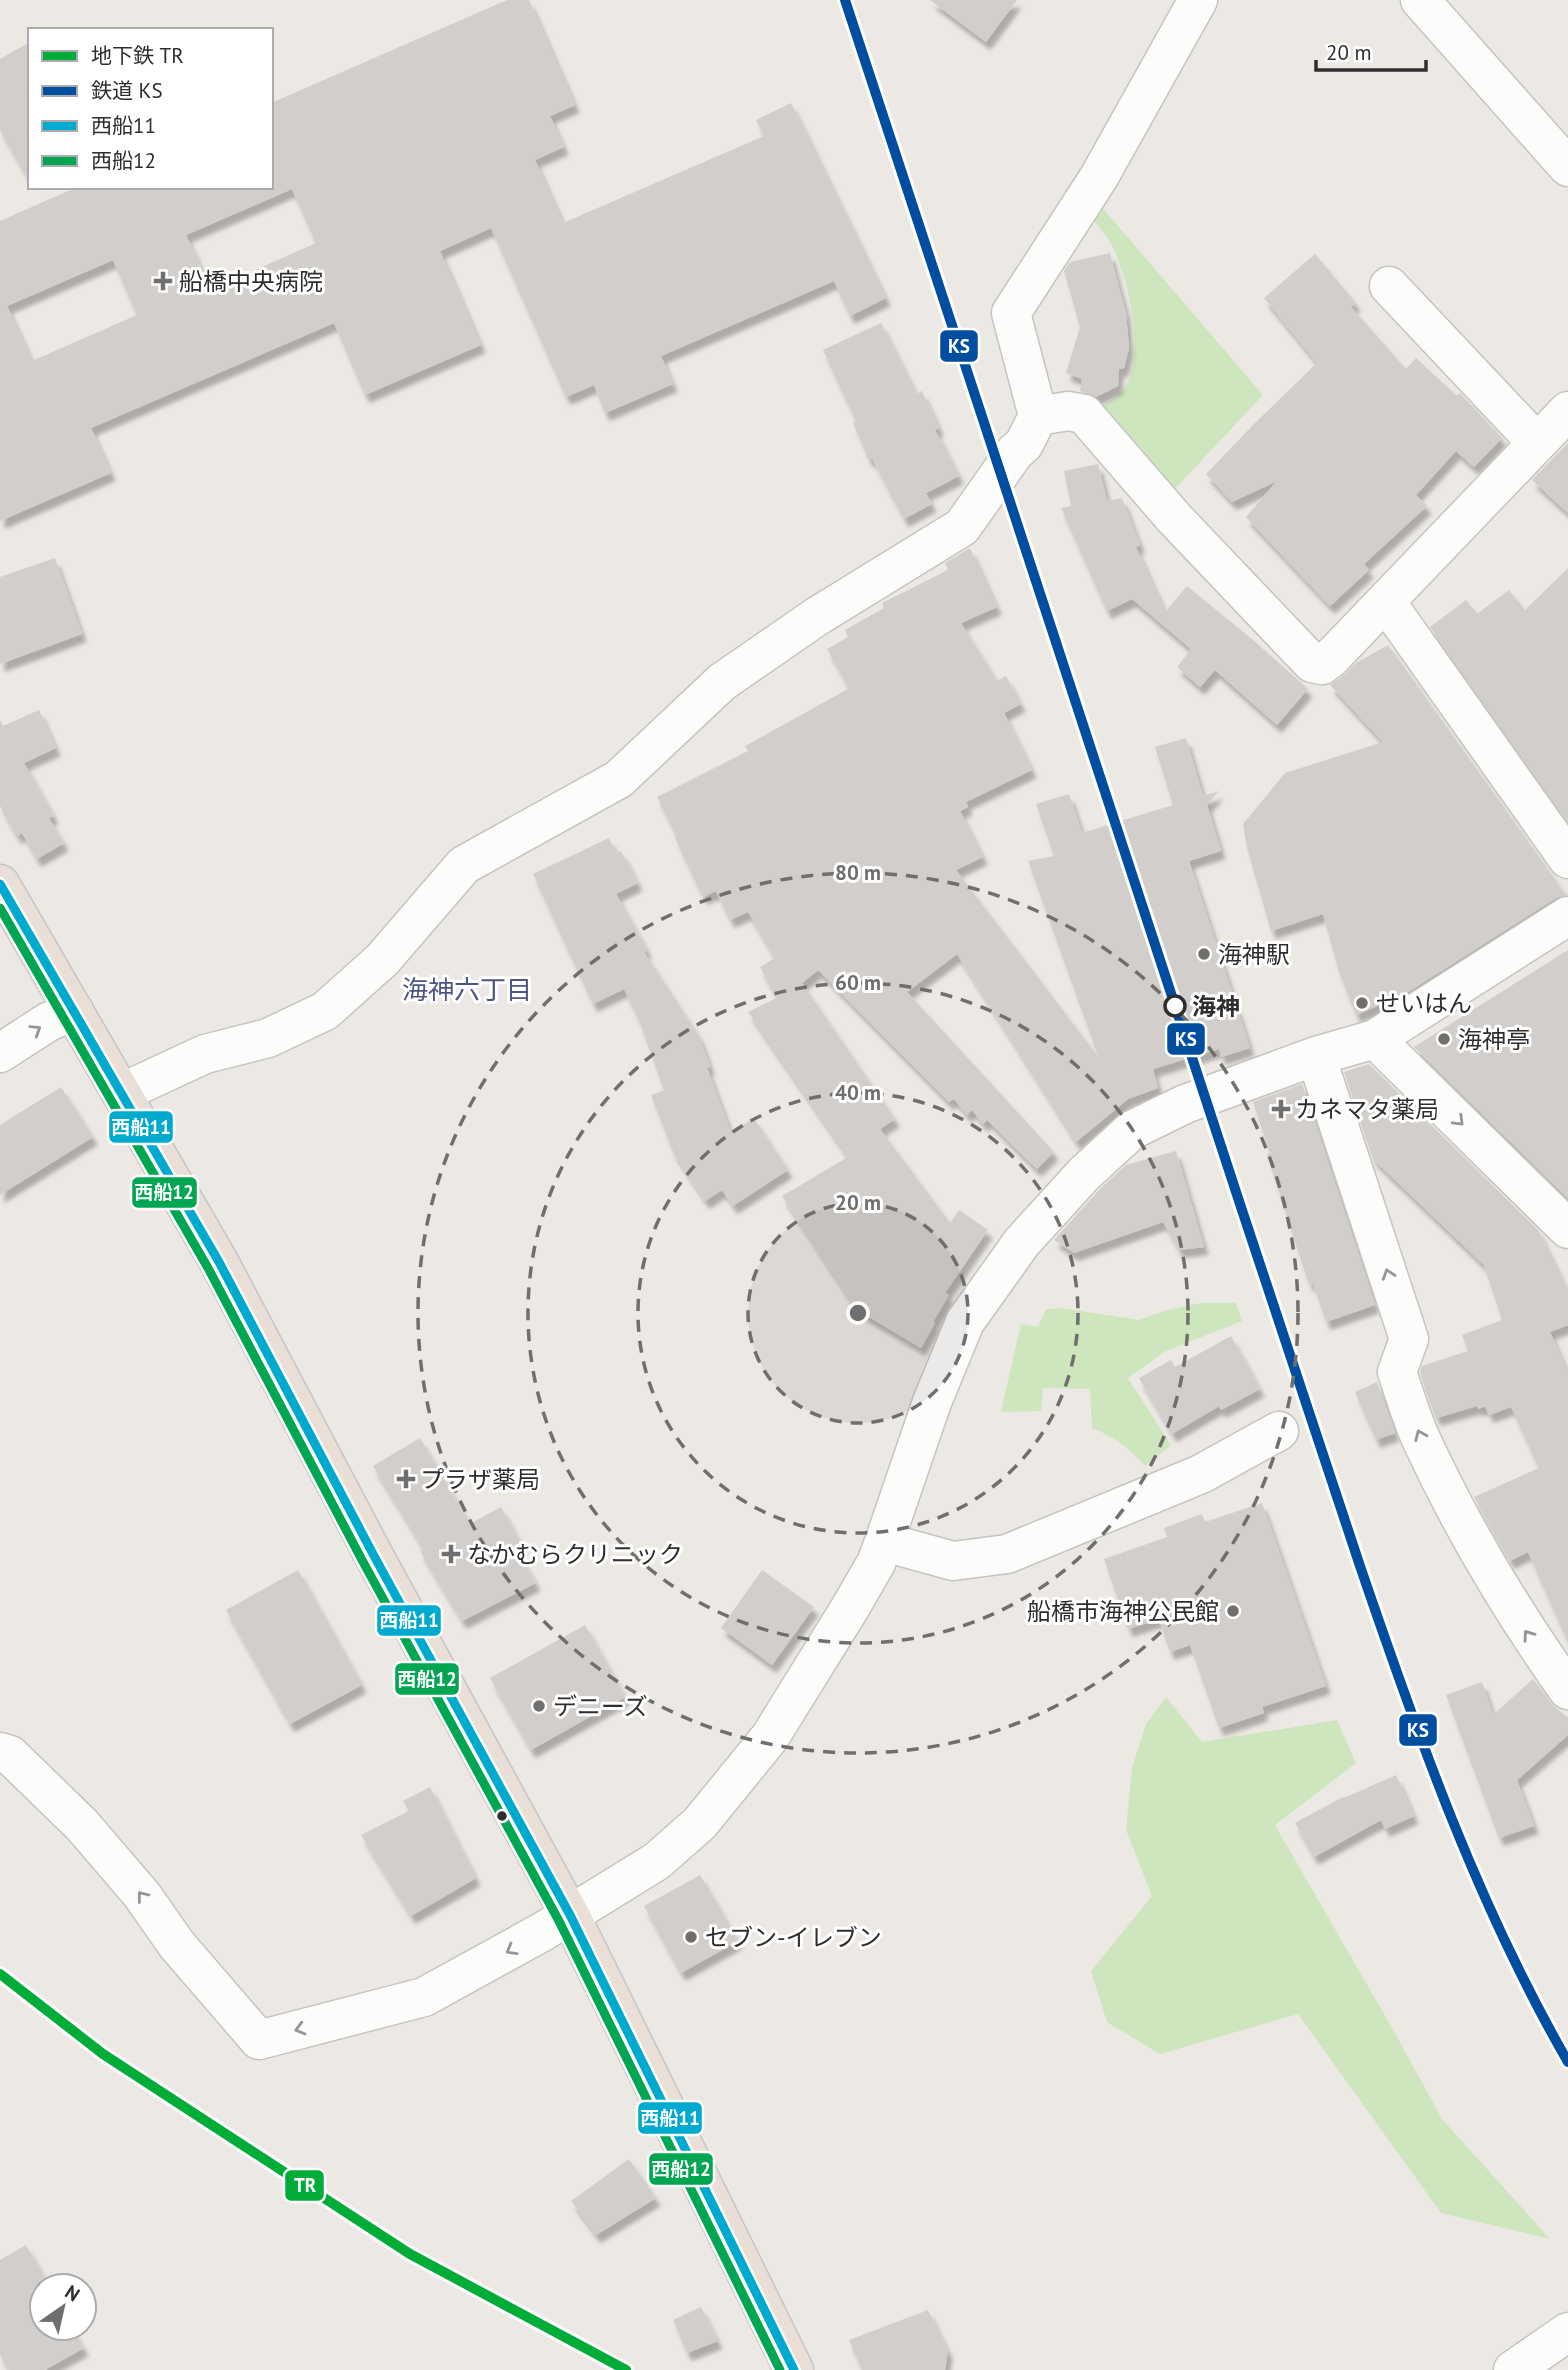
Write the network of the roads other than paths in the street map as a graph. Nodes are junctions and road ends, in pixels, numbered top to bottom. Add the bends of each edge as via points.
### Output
1 (1198, 0) edge
2 (1420, 0) edge
3 (1568, 167) edge
4 (1389, 286) dead end
5 (1568, 411) edge
6 (1038, 416) junction
7 (1537, 443) junction
8 (1385, 602) junction
9 (1568, 859) edge
10 (0, 884) edge
11 (1568, 916) edge
12 (75, 1011) junction
13 (1375, 1039) junction
14 (0, 1053) edge
15 (1316, 1056) junction
16 (121, 1093) junction
17 (1568, 1228) edge
18 (1279, 1431) dead end
19 (884, 1542) junction
20 (1568, 1690) edge
21 (0, 1752) edge
22 (570, 1915) junction
23 (1568, 2332) edge
24 (1533, 2365) edge
25 (794, 2370) edge

1 - 6 street via 1099,177 1011,313
2 - 3 street
4 - 7 street
5 - 7 street
6 - 8 street via 1068,411 1084,414 1174,518 1312,663 1322,665 1330,659
6 - 16 street via 1024,444 962,527 816,617 722,682 619,779 464,865 382,960 326,1011 268,1038 205,1054
7 - 8 street
8 - 9 street
10 - 12 highway
11 - 13 street
14 -> 12 street via 48,1022
12 - 16 highway
13 - 15 street
13 -> 17 street
15 - 19 street via 1185,1104 1132,1130 1022,1242 965,1322
20 -> 15 street via 1523,1627 1462,1522 1419,1435 1397,1372 1409,1339
16 - 22 highway via 219,1262
18 - 19 street via 1201,1474 1007,1554 953,1561
19 - 22 street via 850,1608 770,1737 700,1823 657,1861
22 -> 21 street via 424,1997 259,2040 82,1825 10,1755
22 - 25 highway
23 - 24 street

